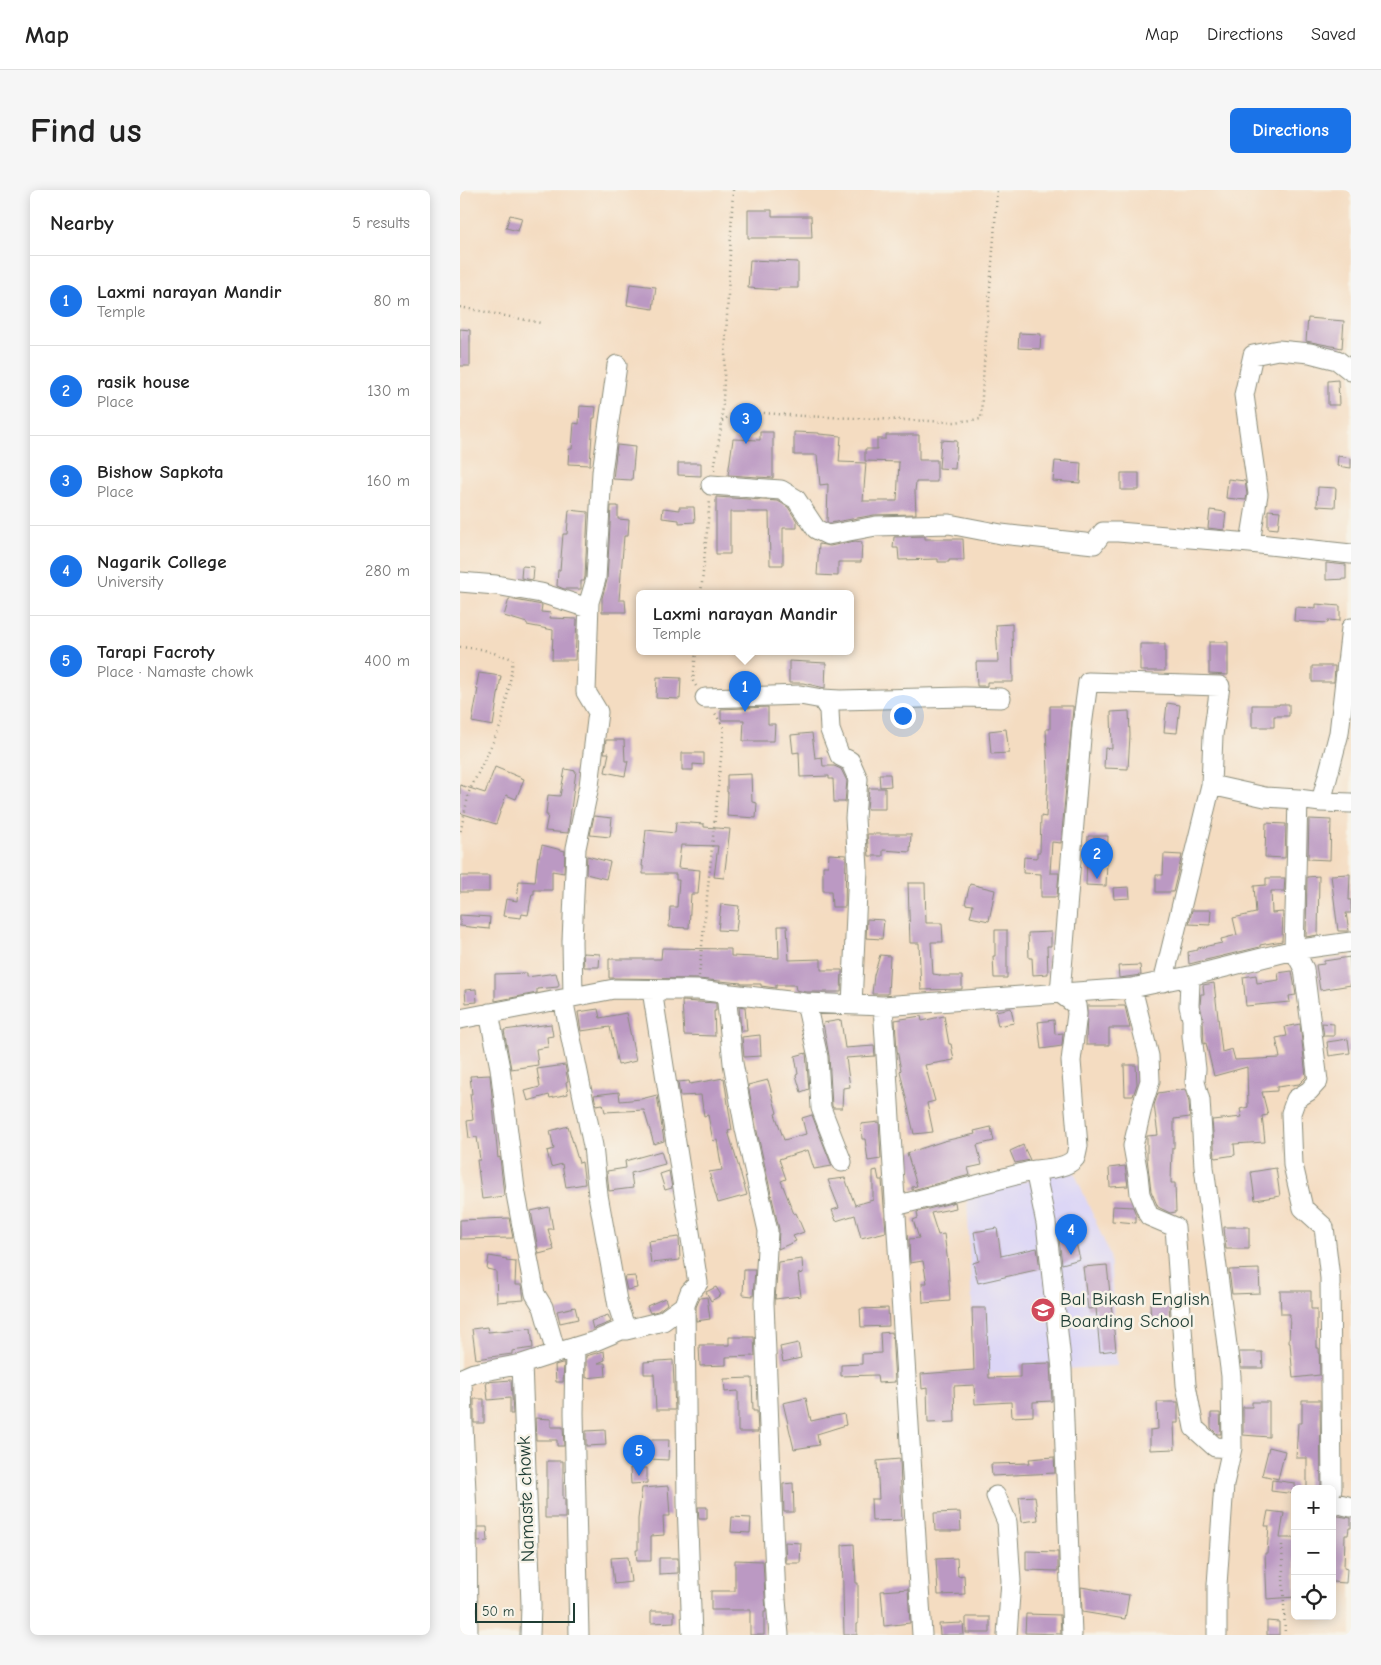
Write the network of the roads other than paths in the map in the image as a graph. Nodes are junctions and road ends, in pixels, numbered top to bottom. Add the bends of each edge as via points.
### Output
1 (617, 365) dead end
2 (1351, 370) edge
3 (711, 485) road end
4 (1250, 543) junction
5 (1351, 554) edge
6 (460, 582) edge
7 (588, 608) junction
8 (1351, 628) edge
9 (705, 698) road end
10 (822, 698) junction
11 (1001, 698) dead end
12 (1211, 785) junction
13 (1298, 799) junction
14 (1321, 802) junction
15 (1351, 803) edge
16 (1351, 942) edge
17 (1294, 950) junction
18 (1194, 975) junction
19 (1163, 982) junction
20 (1132, 988) junction
21 (652, 990) junction
22 (726, 993) junction
23 (1060, 993) junction
24 (568, 998) junction
25 (806, 1003) junction
26 (852, 1005) junction
27 (883, 1006) junction
28 (490, 1014) junction
29 (460, 1019) edge
30 (842, 1162) dead end
31 (1035, 1170) junction
32 (895, 1206) junction
33 (685, 1305) junction
34 (626, 1330) junction
35 (575, 1348) junction
36 (556, 1354) junction
37 (522, 1364) junction
38 (461, 1379) edge
39 (1232, 1448) junction
40 (1332, 1485) edge
41 (996, 1496) dead end
42 (1336, 1503) edge
43 (1351, 1507) edge
44 (468, 1635) edge
45 (530, 1635) edge
46 (579, 1635) edge
47 (692, 1635) edge
48 (779, 1635) edge
49 (922, 1635) edge
50 (1007, 1635) edge
51 (1072, 1635) edge
52 (1217, 1635) edge

1 - 7 street via 602,472 596,579
2 - 4 street via 1337,360 1310,353 1278,350 1253,355 1244,394 1258,494
3 - 4 street via 781,490 796,499 816,529 828,535 876,526 949,524 1001,534 1094,544 1103,532
4 - 5 street
6 - 7 street via 541,593
7 - 24 street via 586,692 598,712 589,786 576,848
8 - 14 street via 1339,733
9 - 10 street via 800,695
10 - 11 street
10 - 26 street via 829,710 830,730 840,756 850,761 858,779
12 - 13 street via 1265,797
12 - 19 street
12 - 23 street via 1213,735 1220,686 1088,682
13 - 14 street
13 - 17 street
14 - 15 street
16 - 17 street
17 - 18 street
17 - 40 street via 1304,969 1318,1081 1296,1099 1291,1113 1294,1165 1303,1208 1324,1227 1330,1278
18 - 19 street
18 - 39 street via 1190,981 1189,1006 1195,1082 1200,1100 1204,1167 1231,1376
19 - 20 street
20 - 23 street
20 - 39 street via 1149,1056 1150,1081 1133,1146 1140,1194 1149,1216 1175,1227 1186,1385 1194,1428 1215,1447
21 - 22 street
21 - 24 street via 614,989
21 - 33 street via 698,1283
22 - 25 street
22 - 48 street via 745,1129 768,1231 764,1303
23 - 27 street
23 - 31 street via 1076,1005 1071,1061 1078,1146 1071,1162
24 - 28 street
24 - 34 street via 598,1195 618,1306
25 - 26 street
25 - 30 street via 818,1057 821,1108
26 - 27 street
27 - 32 street
28 - 29 street
28 - 36 street via 515,1189 535,1294
31 - 32 street
31 - 51 street via 1046,1223 1062,1369
32 - 49 street
33 - 34 street via 663,1321
33 - 47 street
34 - 35 street
35 - 36 street
35 - 46 street
36 - 37 street
37 - 38 street via 474,1373
37 - 45 street, Namaste chowk
38 - 44 street via 468,1514
39 - 52 street via 1224,1484
41 - 50 street via 1007,1522 1011,1581
42 - 43 street

